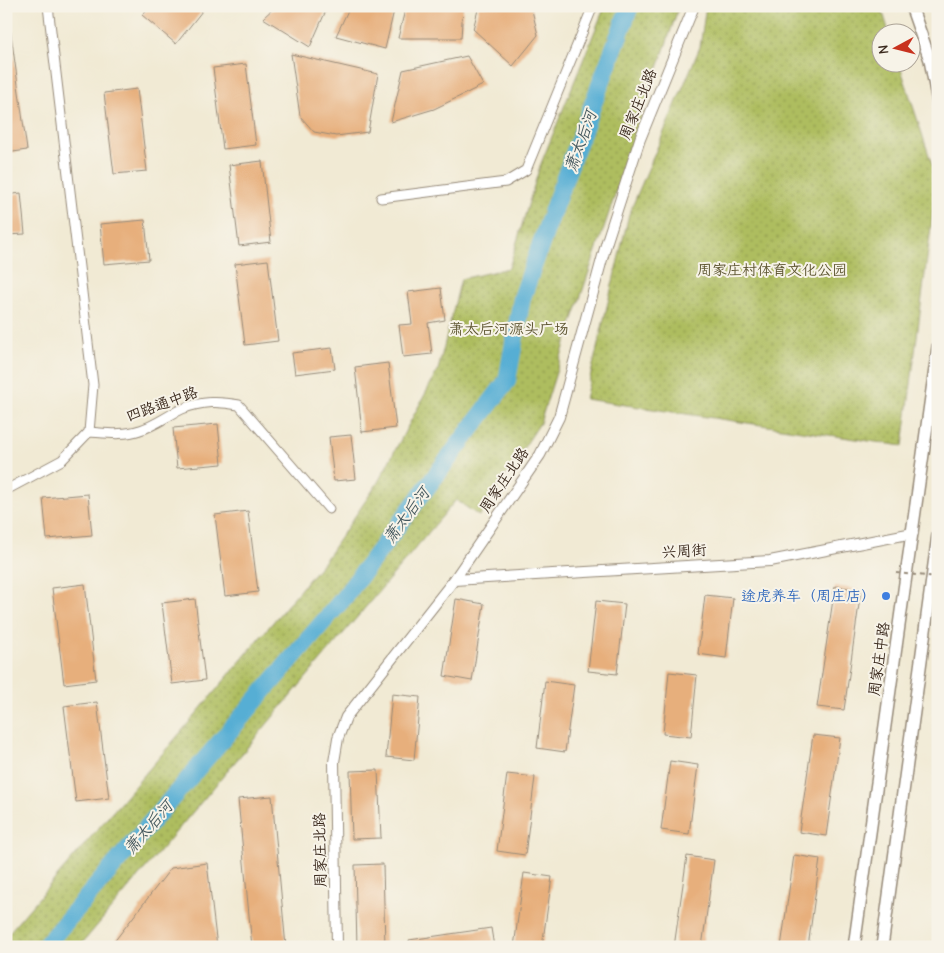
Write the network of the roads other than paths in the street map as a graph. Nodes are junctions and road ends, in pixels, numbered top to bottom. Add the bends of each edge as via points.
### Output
1 (48, 6) edge
2 (592, 6) edge
3 (694, 6) edge
4 (911, 6) edge
5 (938, 103) edge
6 (381, 198) dead end
7 (938, 347) edge
8 (89, 432) junction
9 (6, 490) edge
10 (329, 510) dead end
11 (913, 532) junction
12 (938, 535) edge
13 (454, 580) junction
14 (337, 947) edge
15 (854, 947) edge
16 (882, 947) edge

1 - 8 street via 93,385
2 - 6 street via 526,170 506,182
3 - 13 street, 周家庄北路 via 637,148 607,241 559,417 540,455
4 - 5 main road via 930,60
7 - 11 main road, 周家庄中路
8 - 9 street via 62,460
8 - 10 street, 四路通中路 via 117,434 139,431 181,409 205,402 239,405
11 - 13 street, 兴周街 via 770,561
11 - 15 main road, 周家庄中路
12 - 16 main road
13 - 14 street, 周家庄北路 via 346,717 338,738 334,762

